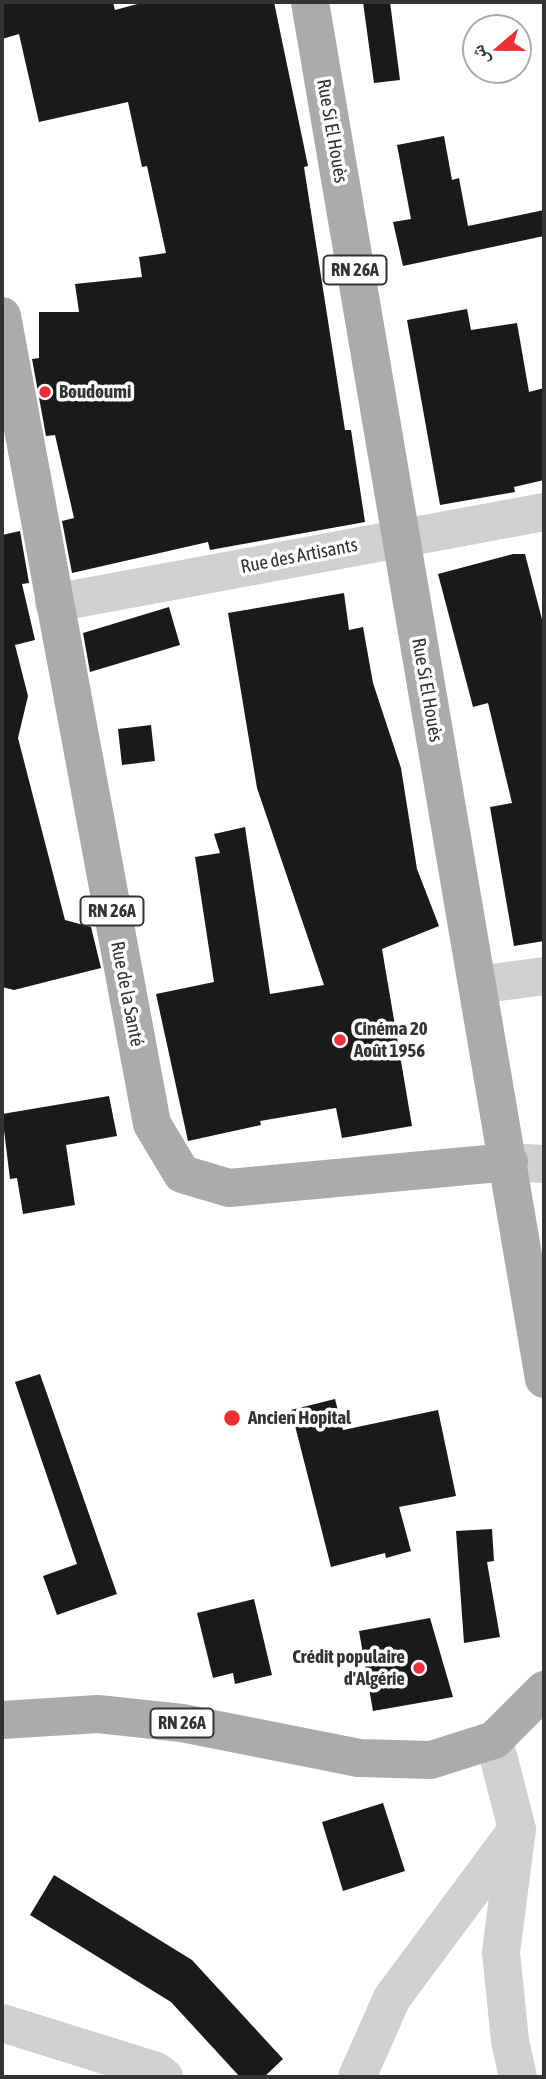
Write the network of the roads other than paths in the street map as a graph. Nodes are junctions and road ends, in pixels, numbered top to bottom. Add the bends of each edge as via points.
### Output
1 (310, 2) edge
2 (2, 316) edge
3 (544, 512) edge
4 (401, 537) junction
5 (54, 603) junction
6 (544, 976) edge
7 (477, 985) junction
8 (527, 1163) edge
9 (544, 1379) edge
10 (544, 1690) edge
11 (2, 1720) edge
12 (494, 1740) junction
13 (517, 1829) junction
14 (2, 2023) edge
15 (164, 2077) edge
16 (357, 2077) edge
17 (518, 2077) edge

1 - 4 main road, Rue Si El Houès / RN 26A
2 - 5 main road, Rue de la Santé / RN 26A
3 - 4 street, Rue des Artisants
4 - 5 street, Rue des Artisants
4 - 7 main road, Rue Si El Houès / RN 26A
5 - 8 main road, Rue de la Santé / RN 26A via 152,1124 182,1174 229,1188
6 - 7 street
7 - 8 main road, Rue Si El Houès / RN 26A
8 - 9 main road, Rue Si El Houès / RN 26A
10 - 12 main road, RN 26A
11 - 12 main road, RN 26A via 98,1714 170,1721 359,1758 431,1760
12 - 13 street
13 - 16 street via 392,1998
13 - 17 street via 501,1952
14 - 15 street

